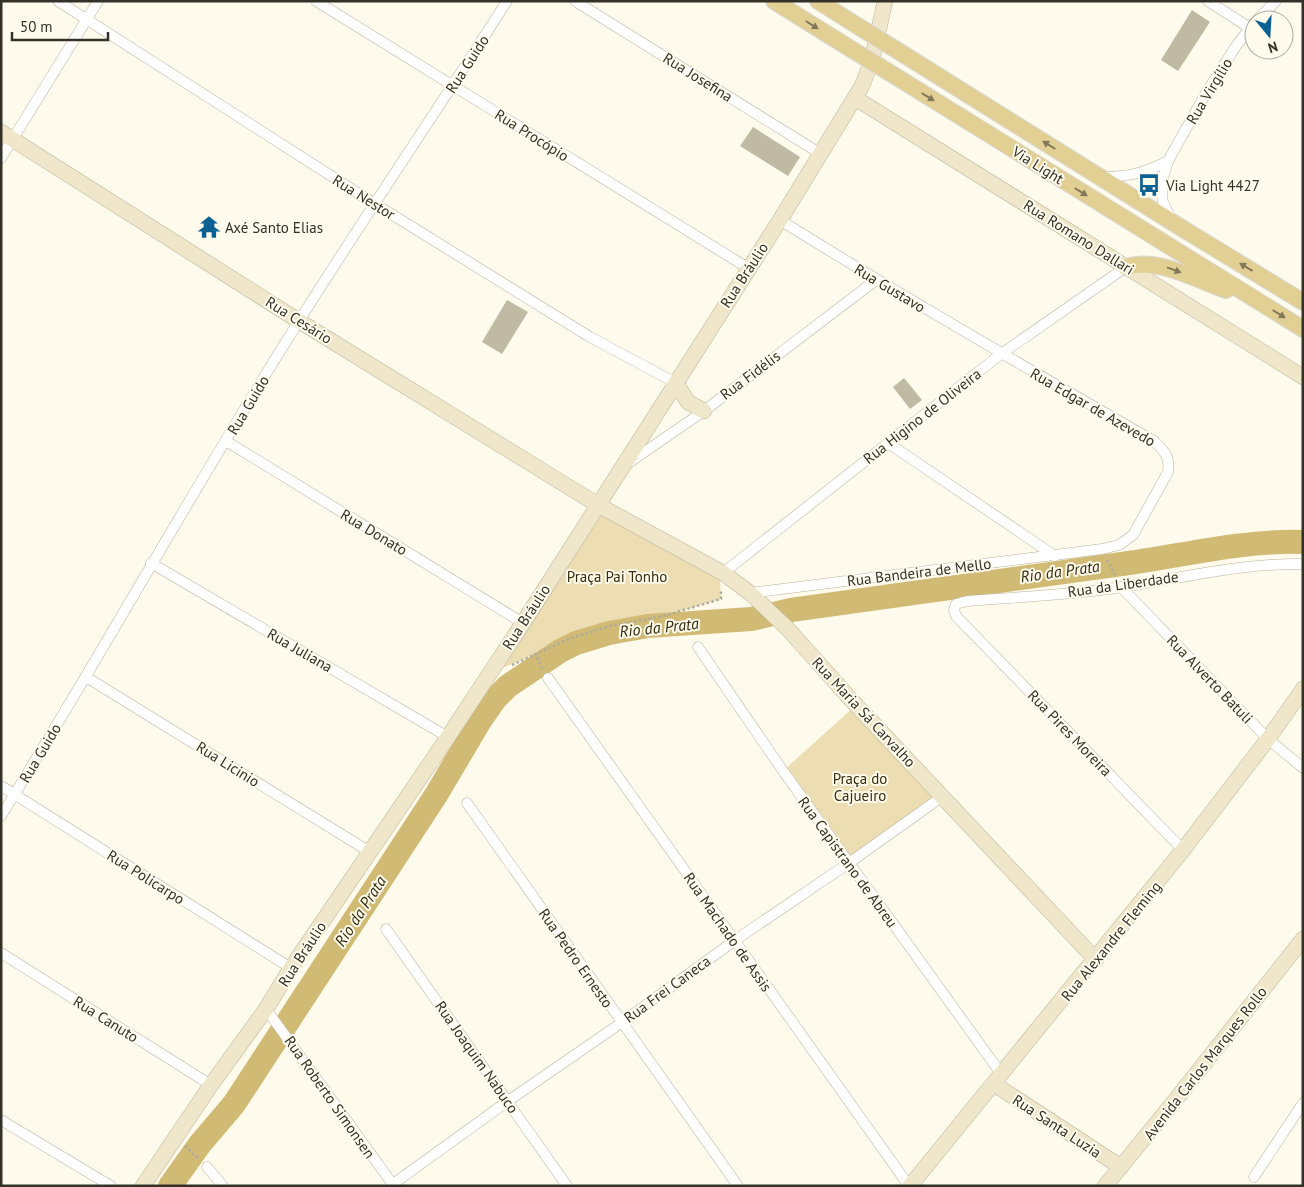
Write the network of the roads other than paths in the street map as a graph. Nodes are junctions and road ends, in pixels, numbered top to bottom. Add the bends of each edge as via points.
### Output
1 (58, 1) edge
2 (98, 1) edge
3 (316, 1) edge
4 (507, 1) edge
5 (575, 1) edge
6 (774, 1) edge
7 (818, 1) edge
8 (885, 1) edge
9 (1276, 1) edge
10 (1209, 2) edge
11 (1267, 10) edge
12 (87, 19) junction
13 (1244, 22) edge
14 (1244, 38) edge
15 (452, 87) junction
16 (855, 98) junction
17 (7, 136) edge
18 (820, 154) junction
19 (1, 158) edge
20 (1168, 161) junction
21 (1102, 177) junction
22 (375, 204) junction
23 (780, 220) junction
24 (1172, 222) junction
25 (1126, 267) junction
26 (748, 268) junction
27 (876, 280) junction
28 (1303, 302) edge
29 (1261, 303) junction
30 (299, 321) junction
31 (1303, 329) edge
32 (1001, 354) junction
33 (1303, 376) edge
34 (676, 384) junction
35 (704, 411) junction
36 (226, 441) junction
37 (888, 443) junction
38 (622, 467) junction
39 (1168, 472) joint
40 (598, 505) junction
41 (1055, 556) junction
42 (151, 563) junction
43 (1303, 564) edge
44 (723, 573) junction
45 (1120, 584) junction
46 (750, 593) junction
47 (956, 616) joint
48 (523, 623) junction
49 (698, 648) dead end
50 (86, 677) junction
51 (547, 677) road end
52 (1303, 689) edge
53 (448, 737) junction
54 (1268, 739) junction
55 (1303, 768) edge
56 (1, 786) edge
57 (15, 794) junction
58 (943, 796) junction
59 (467, 803) dead end
60 (1, 816) edge
61 (1183, 850) junction
62 (370, 852) junction
63 (849, 863) junction
64 (386, 929) dead end
65 (1303, 939) edge
66 (734, 941) junction
67 (1, 953) edge
68 (1096, 960) junction
69 (291, 968) junction
70 (266, 1009) junction
71 (621, 1023) junction
72 (998, 1079) junction
73 (211, 1085) junction
74 (508, 1101) junction
75 (1303, 1103) edge
76 (1, 1120) edge
77 (205, 1165) road end
78 (1121, 1167) junction
79 (1254, 1177) dead end
80 (393, 1185) edge
81 (111, 1186) edge
82 (143, 1186) edge
83 (223, 1186) edge
84 (567, 1186) edge
85 (738, 1186) edge
86 (910, 1186) edge
87 (1106, 1186) edge

1 - 12 street, Rua Nestor
2 - 12 street
3 - 15 street, Rua Procópio
4 - 15 street, Rua Guido
5 - 18 street, Rua Josefina
6 -> 29 main road, Via Light, bridge
21 -> 7 main road, Via Light, bridge
8 - 16 street, Rua Bráulio via 872,60
9 - 11 street
10 - 13 street
12 - 17 street
12 - 22 street, Rua Nestor
14 - 20 street, Rua Virgílio via 1206,94
15 - 22 street, Rua Guido
15 - 26 street, Rua Procópio
16 - 18 street, Rua Bráulio
16 - 25 street, Rua Romano Dallari
17 - 19 street
17 - 30 street, Rua Cesário
18 - 23 street, Rua Bráulio
20 - 21 street via 1140,174
20 - 24 street, Rua Virgílio via 1162,195
21 - 24 main road, Via Light
22 - 30 street, Rua Guido
22 - 34 street, Rua Nestor via 590,337
23 - 26 street, Rua Bráulio
23 - 27 street, Rua Gustavo
28 -> 24 main road, Via Light
25 -> 29 main road via 1146,264 1165,267
25 - 32 street, Rua Higino de Oliveira
25 - 33 street, Rua Romano Dallari
26 - 34 street, Rua Bráulio
27 - 32 street, Rua Gustavo
27 - 35 street, Rua Fidélis
29 -> 31 main road, Via Light
30 - 36 street, Rua Guido
30 - 40 street, Rua Cesário
32 - 37 street, Rua Higino de Oliveira
32 - 39 street, Rua Edgar de Azevedo via 1154,441 1169,460
34 - 35 street via 688,402
34 - 38 street, Rua Bráulio
35 - 38 street, Rua Fidélis
36 - 42 street, Rua Guido
36 - 48 street, Rua Donato
37 - 41 street
37 - 44 street, Rua Higino de Oliveira
38 - 40 street, Rua Bráulio
39 - 41 street, Rua Bandeira de Mello via 1133,534 1124,542
40 - 44 street, Rua Maria Sá Carvalho
40 - 48 street, Rua Bráulio
41 - 46 street, Rua Bandeira de Mello
42 - 50 street, Rua Guido
42 - 53 street, Rua Juliana
43 - 45 street, Rua da Liberdade
44 - 46 street, Rua Maria Sá Carvalho
45 - 47 street, Rua da Liberdade via 967,601 956,604
45 - 54 street, Rua Alverto Batuli
46 - 58 street, Rua Maria Sá Carvalho via 787,628
47 - 61 street, Rua Pires Moreira
48 - 53 street, Rua Bráulio
49 - 63 street, Rua Capistrano de Abreu
50 - 57 street, Rua Guido
50 - 62 street, Rua Licinio
51 - 66 street, Rua Machado de Assis
52 - 54 street, Rua Alexandre Fleming
53 - 62 street, Rua Bráulio
54 - 55 street, Rua Alverto Batuli
54 - 61 street, Rua Alexandre Fleming
56 - 57 street, Rua Policarpo
57 - 60 street, Rua Guido
57 - 69 street, Rua Policarpo
58 - 63 street, Rua Frei Caneca
58 - 68 street, Rua Maria Sá Carvalho
59 - 71 street, Rua Pedro Ernesto
61 - 68 street, Rua Alexandre Fleming
62 - 69 street, Rua Bráulio
63 - 66 street, Rua Frei Caneca
63 - 72 street, Rua Capistrano de Abreu
64 - 74 street, Rua Joaquim Nabuco
65 - 78 street, Avenida Carlos Marques Rollo
66 - 71 street, Rua Frei Caneca
66 - 86 street, Rua Machado de Assis
67 - 73 street, Rua Canuto
68 - 72 street, Rua Alexandre Fleming
69 - 70 street, Rua Bráulio
70 - 73 street, Rua Bráulio
70 - 80 street, Rua Roberto Simonsen
71 - 74 street, Rua Frei Caneca
71 - 85 street, Rua Pedro Ernesto
72 - 78 street, Rua Santa Luzia
72 - 86 street, Rua Alexandre Fleming
73 - 82 street, Rua Bráulio
74 - 80 street, Rua Frei Caneca
74 - 84 street, Rua Joaquim Nabuco
75 - 79 street
76 - 81 street
77 - 83 street
78 - 87 street, Avenida Carlos Marques Rollo

